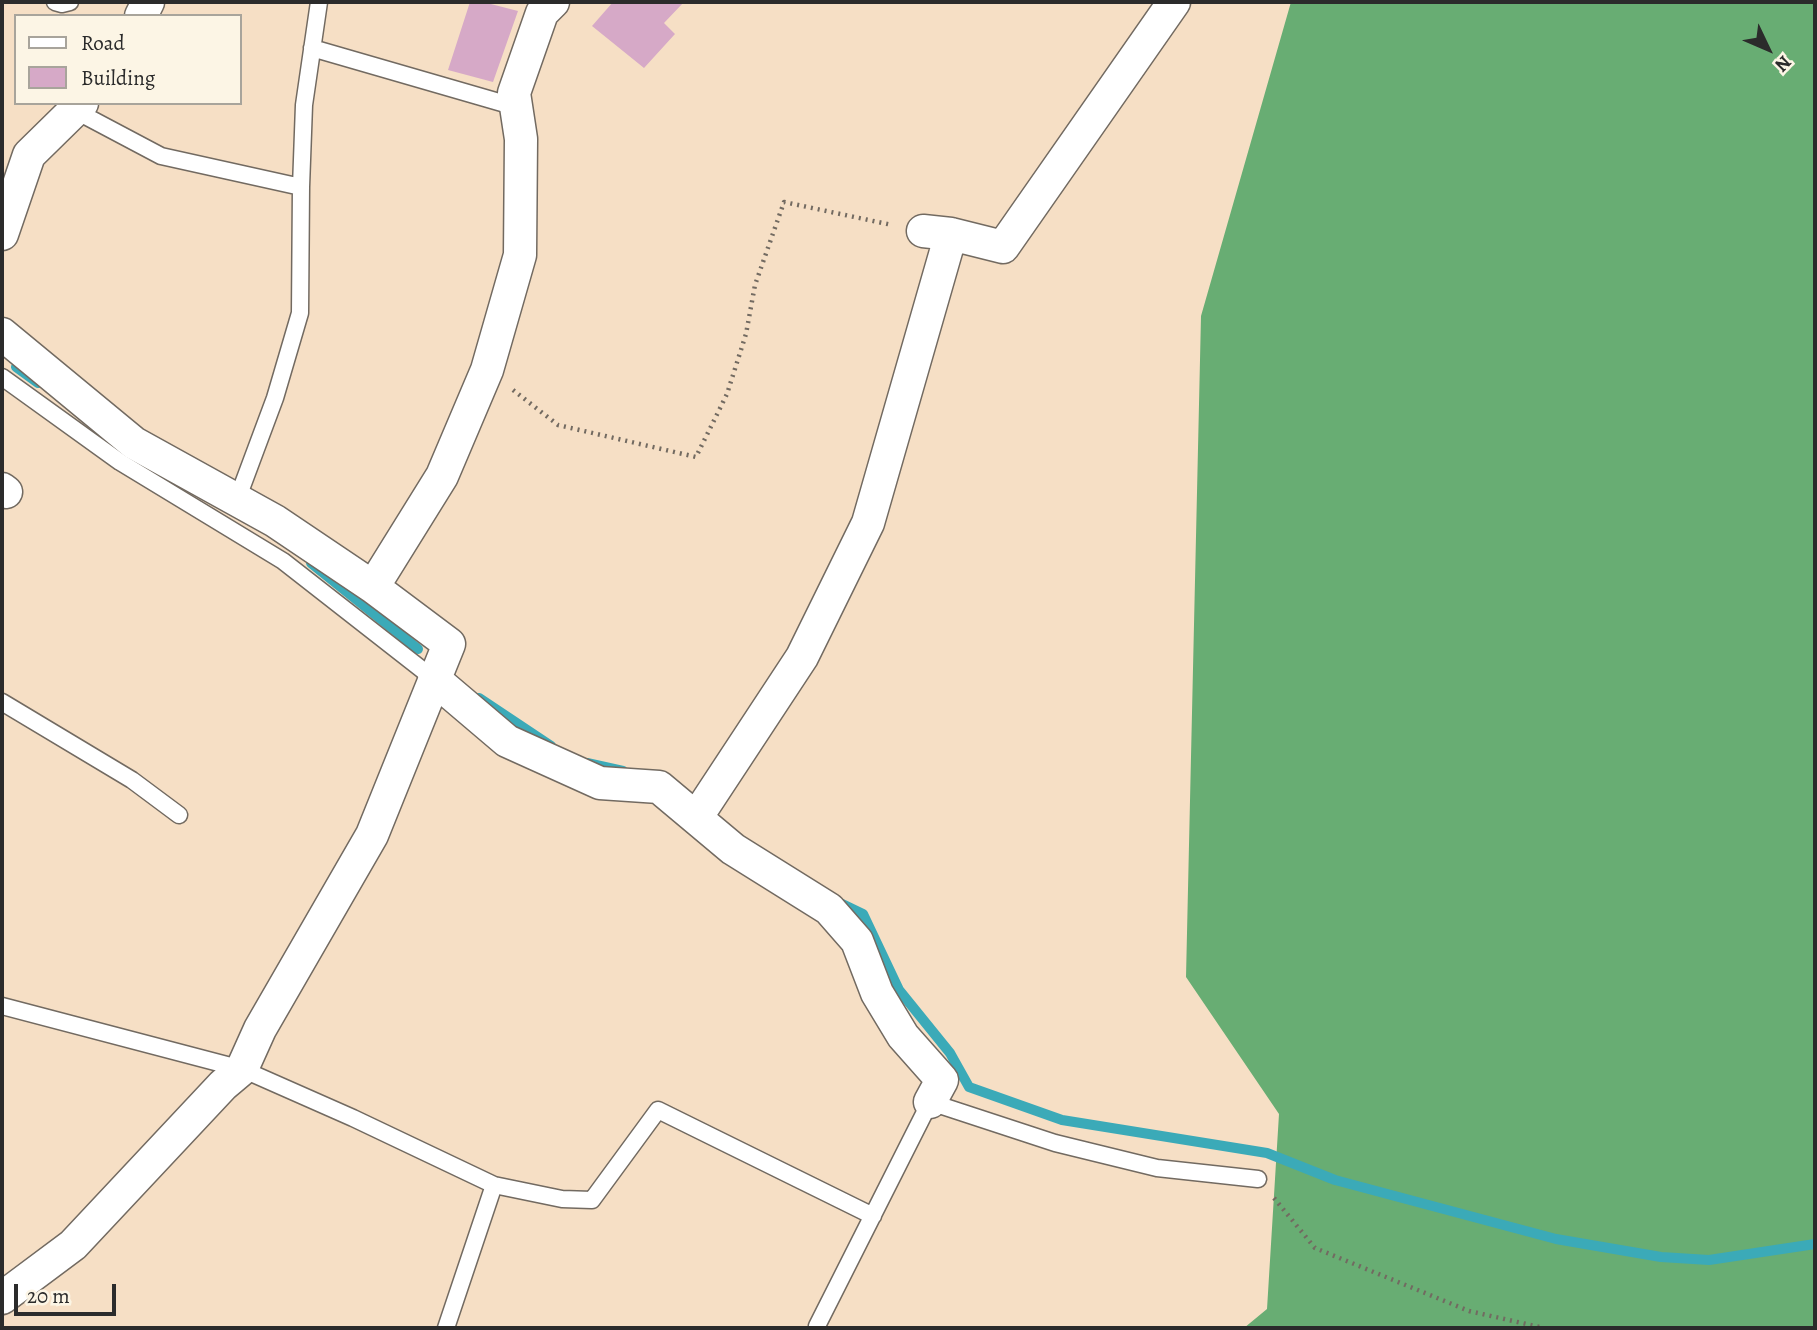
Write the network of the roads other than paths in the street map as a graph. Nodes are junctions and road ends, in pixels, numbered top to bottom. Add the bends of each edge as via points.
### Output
1 (55, 2) edge
2 (70, 2) edge
3 (319, 2) edge
4 (553, 2) edge
5 (1174, 2) edge
6 (312, 48) junction
7 (79, 107) edge
8 (516, 107) junction
9 (301, 187) junction
10 (2, 234) edge
11 (2, 334) edge
12 (2, 377) edge
13 (237, 500) junction
14 (373, 587) junction
15 (434, 679) junction
16 (2, 702) edge
17 (179, 815) dead end
18 (696, 818) junction
19 (2, 1006) edge
20 (242, 1069) junction
21 (930, 1102) junction
22 (1258, 1179) road end
23 (494, 1185) junction
24 (873, 1216) junction
25 (2, 1298) edge
26 (817, 1326) dead end
27 (446, 1328) edge

1 - 2 lane
3 - 6 lane
4 - 8 street via 542,13 514,93
5 - 18 street via 1003,247 937,233 868,523 802,657
6 - 8 lane
6 - 9 lane
7 - 9 lane via 161,156
7 - 10 street via 29,156
8 - 14 street via 521,139 520,255 487,370 443,477
9 - 13 lane via 300,313
11 - 13 street via 134,443
12 - 15 lane via 120,462 283,561
13 - 14 street
14 - 15 street via 449,644
15 - 18 street via 507,741 600,783 659,787
15 - 20 street via 372,835 260,1028
16 - 17 lane via 132,780
18 - 21 street via 733,849 829,909 857,941 877,993 903,1036 942,1080
19 - 20 lane
20 - 23 lane
20 - 25 street via 73,1245
21 - 22 lane via 1055,1143 1157,1168
21 - 24 lane
23 - 24 lane via 562,1199 592,1200 658,1110
23 - 27 lane
24 - 26 lane

